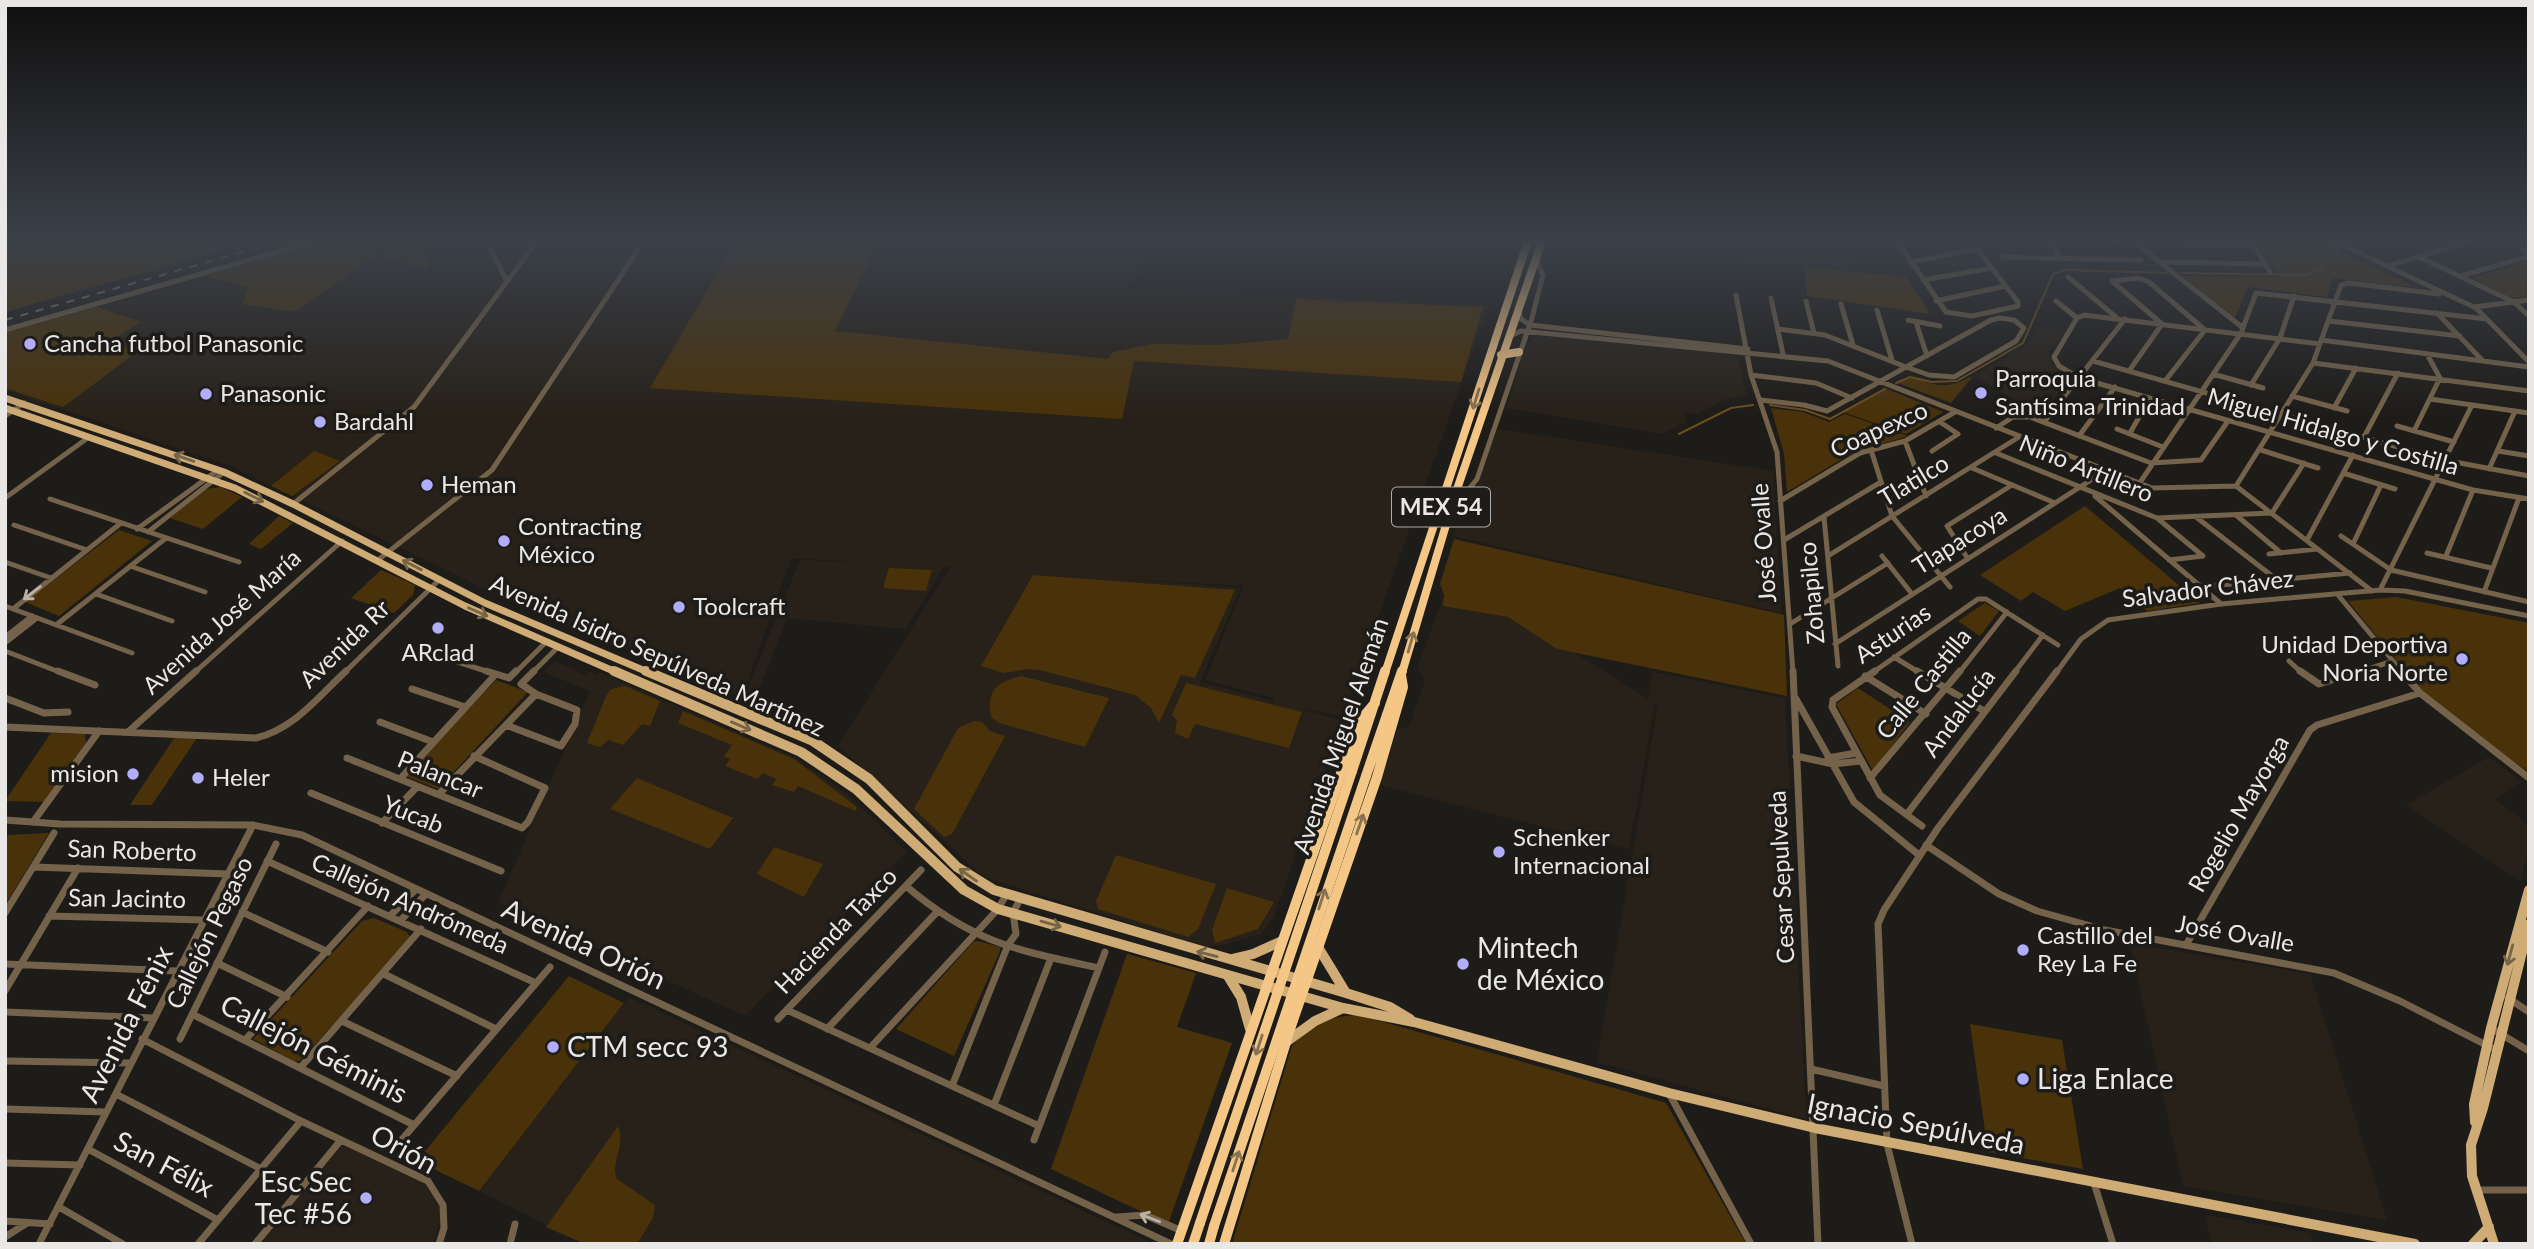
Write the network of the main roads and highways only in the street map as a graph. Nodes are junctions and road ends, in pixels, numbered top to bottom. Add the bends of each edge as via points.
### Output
1 (1509, 299) edge
2 (1521, 299) edge
3 (1519, 352) road end
4 (1501, 355) junction
5 (5, 398) edge
6 (10, 409) edge
7 (1401, 675) junction
8 (709, 697) junction
9 (678, 699) junction
10 (1375, 703) junction
11 (2528, 892) edge
12 (1289, 922) junction
13 (2526, 926) edge
14 (1323, 934) junction
15 (1282, 941) junction
16 (1318, 947) junction
17 (1229, 959) junction
18 (2524, 963) edge
19 (1272, 972) junction
20 (1228, 976) junction
21 (1306, 981) junction
22 (1267, 987) junction
23 (1346, 993) junction
24 (1301, 996) junction
25 (2505, 996) junction
26 (1343, 1008) junction
27 (1414, 1022) junction
28 (1253, 1023) junction
29 (1290, 1029) junction
30 (1286, 1042) junction
31 (2475, 1125) junction
32 (2488, 1227) junction
33 (1177, 1244) edge
34 (1193, 1244) edge
35 (1209, 1244) edge
36 (1224, 1244) edge
37 (2415, 1244) edge
38 (2473, 1244) edge
39 (2494, 1244) edge

1 -> 10 highway, Avenida Miguel Alemán / MEX 54
2 - 4 highway, Avenida Miguel Alemán / MEX 54
3 - 4 highway
7 -> 4 highway, Avenida Miguel Alemán / MEX 54
8 -> 5 main road, Avenida Isidro Sepúlveda Martínez via 508,613 221,471
6 -> 9 main road, Avenida Isidro Sepúlveda Martínez via 210,479 342,541 430,589
14 -> 7 highway via 1377,777 1403,687
35 -> 7 highway, Avenida Miguel Alemán / MEX 54, bridge
8 - 9 main road via 702,703
17 -> 8 main road, Avenida Isidro Sepúlveda Martínez via 981,884 957,867 869,779 813,741
9 -> 20 main road, Avenida Isidro Sepúlveda Martínez via 824,765 964,890 998,909
10 - 12 highway via 1359,722
10 -> 34 highway, Avenida Miguel Alemán / MEX 54, bridge
11 - 13 main road
12 - 14 highway via 1300,934
12 - 15 highway
13 - 18 main road
13 -> 25 main road
14 - 16 highway
15 - 17 main road
15 - 19 highway
16 - 21 highway
16 - 23 main road
17 - 19 main road, Avenida Isidro Sepúlveda Martínez
18 - 25 main road
19 - 21 main road, Avenida Isidro Sepúlveda Martínez
19 - 22 highway
20 - 22 main road, Avenida Isidro Sepúlveda Martínez
20 - 28 main road
21 - 23 main road, Ignacio Sepúlveda
21 - 24 highway
22 - 24 main road, Avenida Isidro Sepúlveda Martínez
22 - 28 highway
23 - 27 main road, Ignacio Sepúlveda via 1390,1007
24 - 26 main road, Ignacio Sepúlveda
24 - 29 highway
25 - 31 main road via 2498,1051
25 - 31 main road via 2487,1044 2474,1104
26 - 27 main road, Ignacio Sepúlveda
26 - 30 main road
27 - 37 main road, Ignacio Sepúlveda via 1669,1093 1887,1144
28 - 29 highway via 1271,1015 1281,1018
28 - 33 highway
29 - 30 highway
30 - 36 highway
31 - 32 main road via 2468,1165
32 - 38 main road
32 - 39 main road

